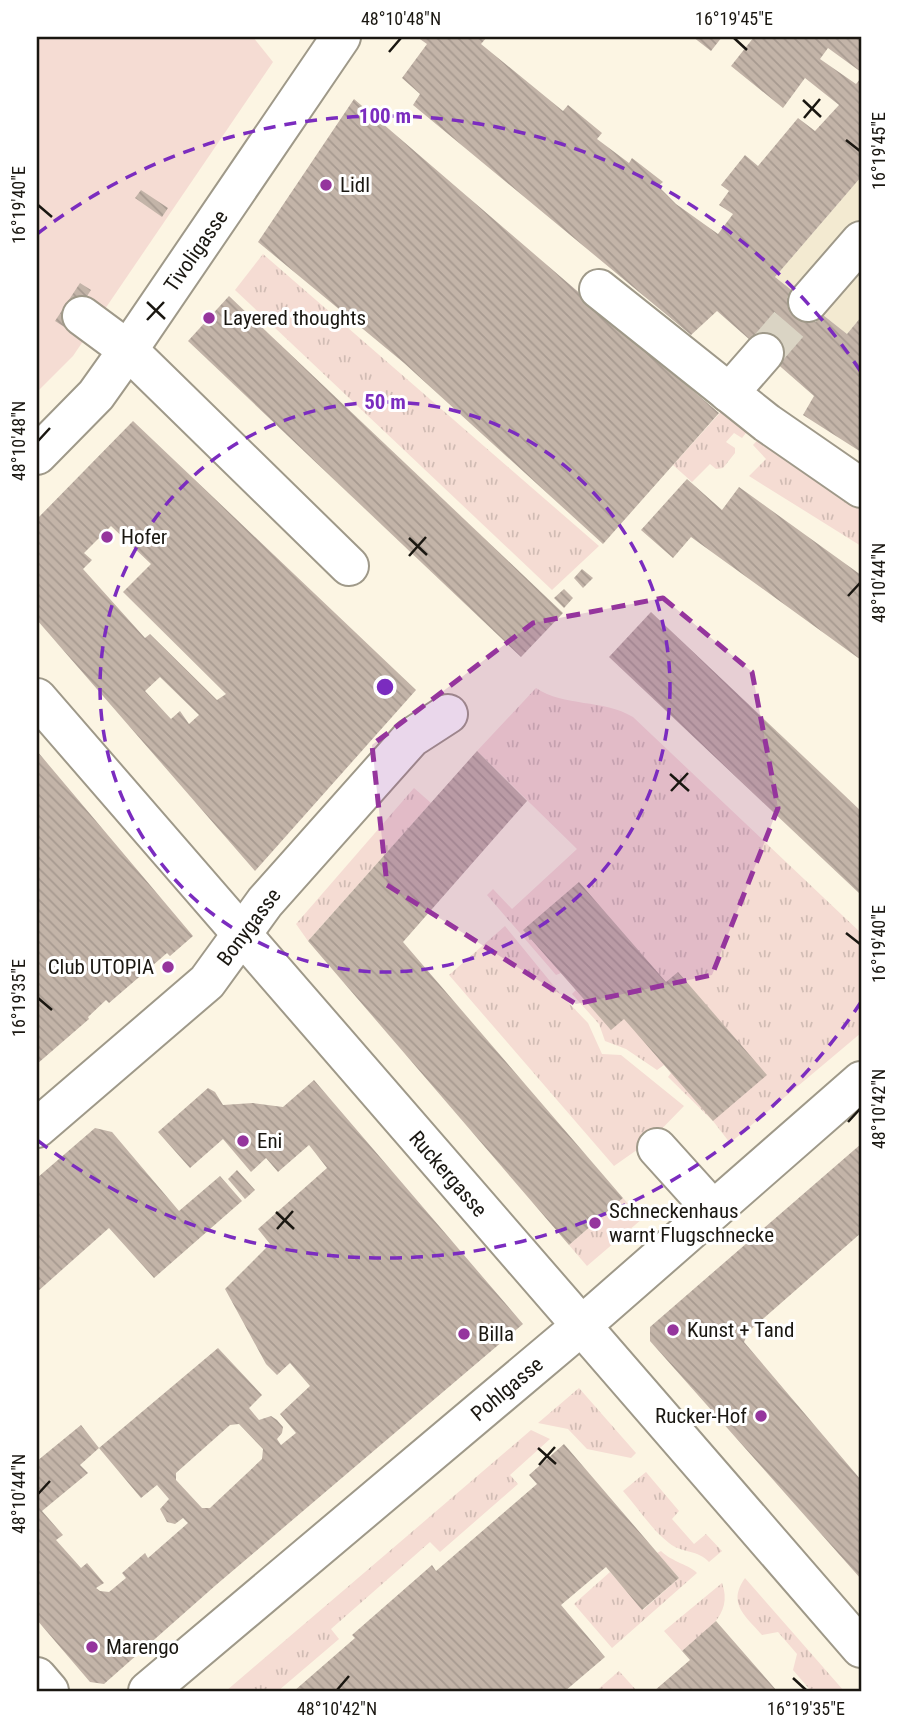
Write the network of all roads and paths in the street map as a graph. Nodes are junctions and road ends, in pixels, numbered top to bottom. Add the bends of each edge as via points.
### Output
1 (341, 37) edge
2 (861, 241) edge
3 (599, 289) dead end
4 (808, 302) tunnel mouth
5 (82, 316) dead end
6 (128, 350) junction
7 (764, 352) tunnel mouth
8 (729, 393) junction
9 (37, 455) edge
10 (861, 488) edge
11 (349, 566) dead end
12 (37, 698) edge
13 (448, 714) dead end
14 (242, 934) junction
15 (861, 1081) edge
16 (37, 1128) edge
17 (657, 1147) dead end
18 (713, 1210) junction
19 (580, 1327) junction
20 (861, 1648) edge
21 (37, 1677) edge
22 (49, 1691) edge
23 (148, 1691) edge

1 - 6 street, Tivoligasse
2 - 4 street
3 - 8 street
5 - 6 street
6 - 9 street, Tivoligasse via 96,395
6 - 11 street
7 - 8 street
8 - 10 street
12 - 14 street, Ruckergasse
13 - 14 street, Bonygasse via 411,738
14 - 16 street, Bonygasse via 207,982
14 - 19 street, Ruckergasse
15 - 18 street, Pohlgasse
17 - 18 street
18 - 19 street, Pohlgasse
19 - 20 street, Ruckergasse
19 - 23 street, Pohlgasse
21 - 22 street

